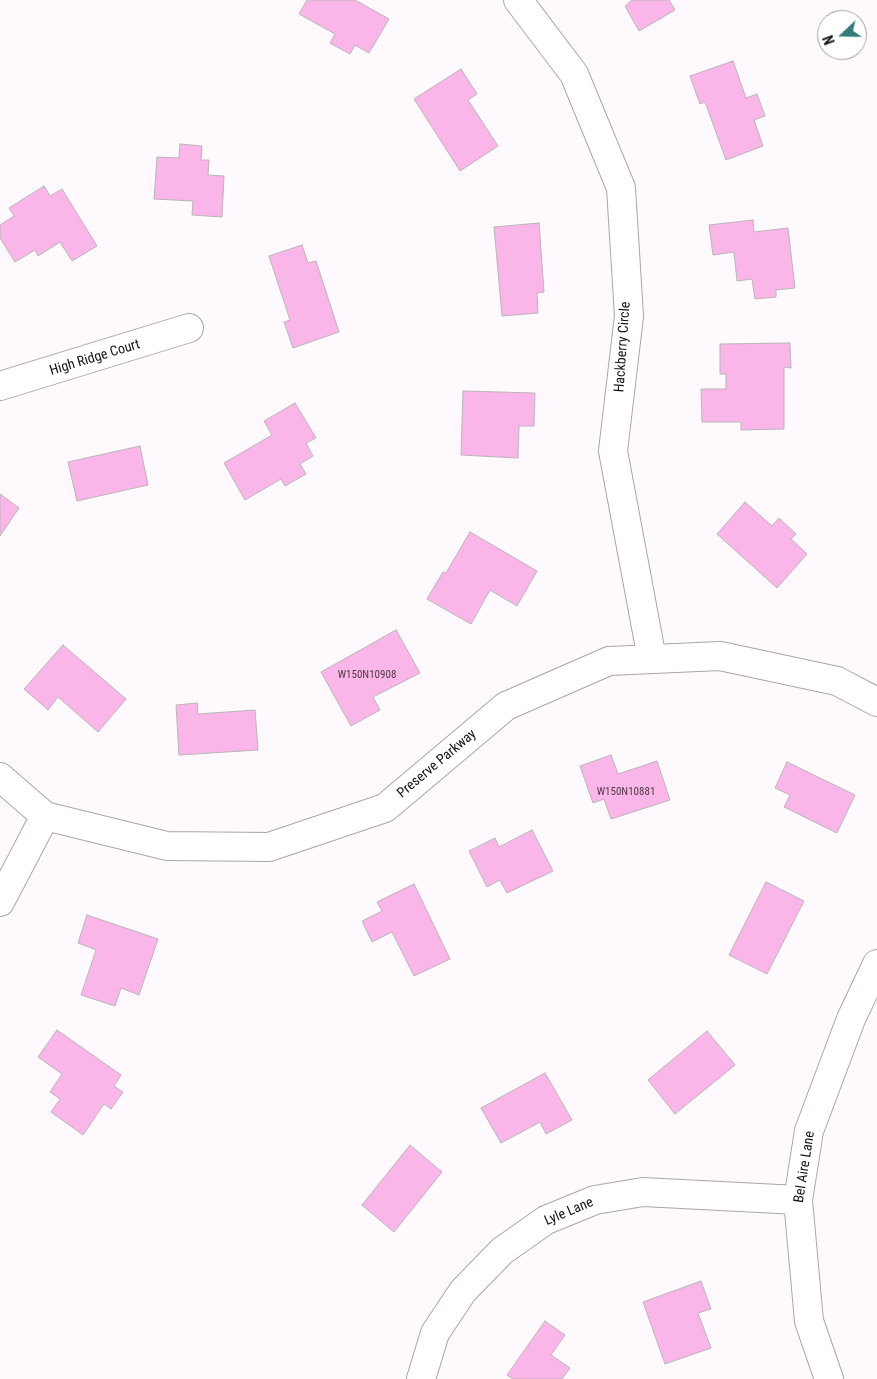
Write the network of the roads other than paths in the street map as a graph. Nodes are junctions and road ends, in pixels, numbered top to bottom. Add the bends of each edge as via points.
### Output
1 (518, 0) edge
2 (189, 328) dead end
3 (0, 386) edge
4 (652, 660) junction
5 (877, 702) edge
6 (0, 777) edge
7 (45, 816) junction
8 (0, 902) edge
9 (877, 964) edge
10 (798, 1200) junction
11 (421, 1379) edge
12 (829, 1379) edge

1 - 4 street, Hackberry Circle via 574,74 620,188 629,316 614,451
2 - 3 street, High Ridge Court
4 - 5 street, Preserve Parkway via 720,656 838,682
4 - 7 street, Preserve Parkway via 609,661 506,706 385,808 269,847 167,846
6 - 7 street, Preserve Parkway
7 - 8 street
9 - 10 street, Bel Aire Lane via 850,1019 809,1131
10 - 11 street, Lyle Lane via 643,1192 595,1200 546,1220 502,1251 463,1291 435,1333
10 - 12 street, Bel Aire Lane via 809,1321

